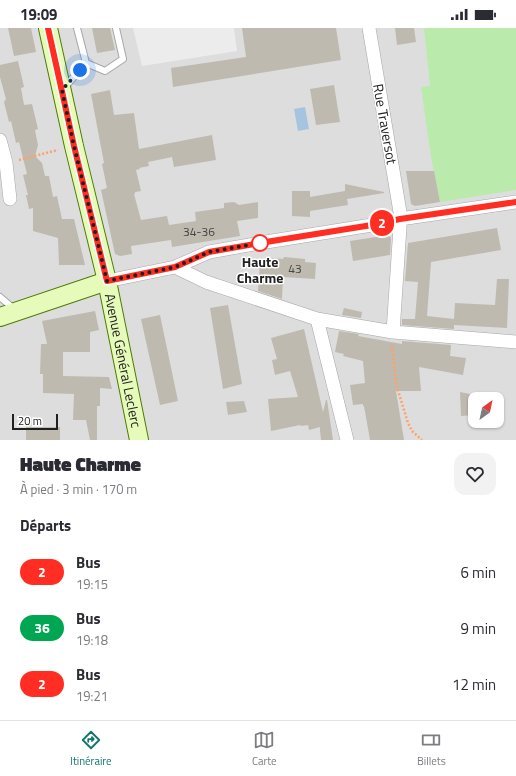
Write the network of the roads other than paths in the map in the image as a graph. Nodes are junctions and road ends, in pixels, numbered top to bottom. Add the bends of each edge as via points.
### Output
1 (48, 28) edge
2 (77, 28) edge
3 (116, 28) edge
4 (369, 28) edge
5 (86, 63) junction
6 (62, 90) junction
7 (0, 140) edge
8 (10, 199) dead end
9 (516, 202) edge
10 (400, 219) junction
11 (175, 267) junction
12 (107, 281) junction
13 (0, 297) edge
14 (8, 314) edge
15 (317, 319) junction
16 (393, 332) junction
17 (516, 342) edge
18 (139, 440) edge
19 (347, 440) edge

1 - 6 main road, Avenue Général Leclerc
2 - 5 lane
3 - 5 lane via 123,59 105,71
4 - 10 street, Rue Traversot
5 - 6 lane
6 - 12 main road, Avenue Général Leclerc
7 - 8 street via 6,163
9 - 10 street
10 - 11 street via 209,252
10 - 16 street, Rue Traversot
11 - 12 street
11 - 15 street via 206,282
12 - 14 main road
12 - 18 main road, Avenue Général Leclerc
13 - 14 lane
15 - 16 street
15 - 19 street
16 - 17 street

